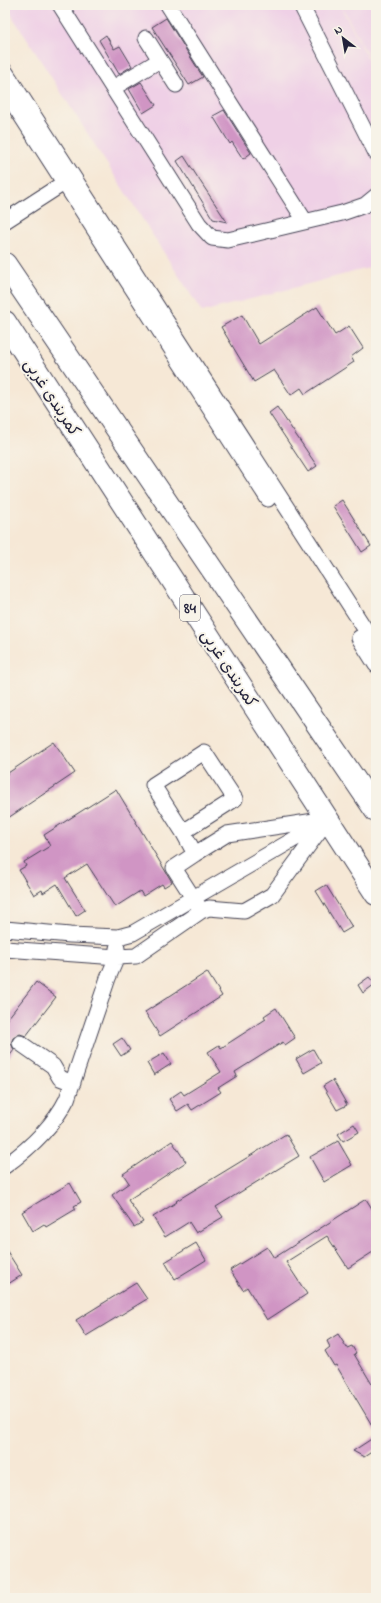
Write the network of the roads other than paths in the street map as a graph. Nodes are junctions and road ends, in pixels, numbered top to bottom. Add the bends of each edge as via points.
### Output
1 (60, 5) edge
2 (168, 5) edge
3 (301, 5) edge
4 (146, 38) dead end
5 (160, 60) junction
6 (5, 71) edge
7 (176, 85) dead end
8 (113, 88) junction
9 (5, 91) edge
10 (376, 153) edge
11 (69, 180) junction
12 (376, 196) edge
13 (5, 221) edge
14 (305, 221) junction
15 (5, 264) edge
16 (5, 322) edge
17 (376, 646) edge
18 (376, 665) edge
19 (376, 811) edge
20 (328, 819) junction
21 (183, 832) junction
22 (195, 854) junction
23 (376, 894) edge
24 (197, 905) junction
25 (5, 929) edge
26 (118, 937) junction
27 (5, 949) edge
28 (117, 958) junction
29 (20, 1043) dead end
30 (73, 1083) junction
31 (5, 1165) edge

1 - 8 street
2 - 14 street
3 - 10 street
4 - 5 street
5 - 7 street
5 - 8 street
6 - 11 street
8 - 14 street via 199,224 212,238 228,240
9 - 11 street
11 - 13 street
11 - 17 street
11 - 18 street
12 - 14 street via 365,206
15 - 19 highway
16 - 20 highway, کمربندی غربی / 84
20 - 22 street via 227,834
20 - 23 highway, کمربندی غربی / 84
20 - 24 street
20 - 24 street via 272,895 244,911
21 - 21 street via 153,785 204,752 235,799
21 - 22 street
22 - 24 street via 174,868
24 - 26 street
24 - 28 street via 136,956
25 - 26 street
26 - 28 street
27 - 28 street
28 - 30 street
29 - 30 street via 53,1066 60,1078
30 - 31 street via 59,1115 23,1153

